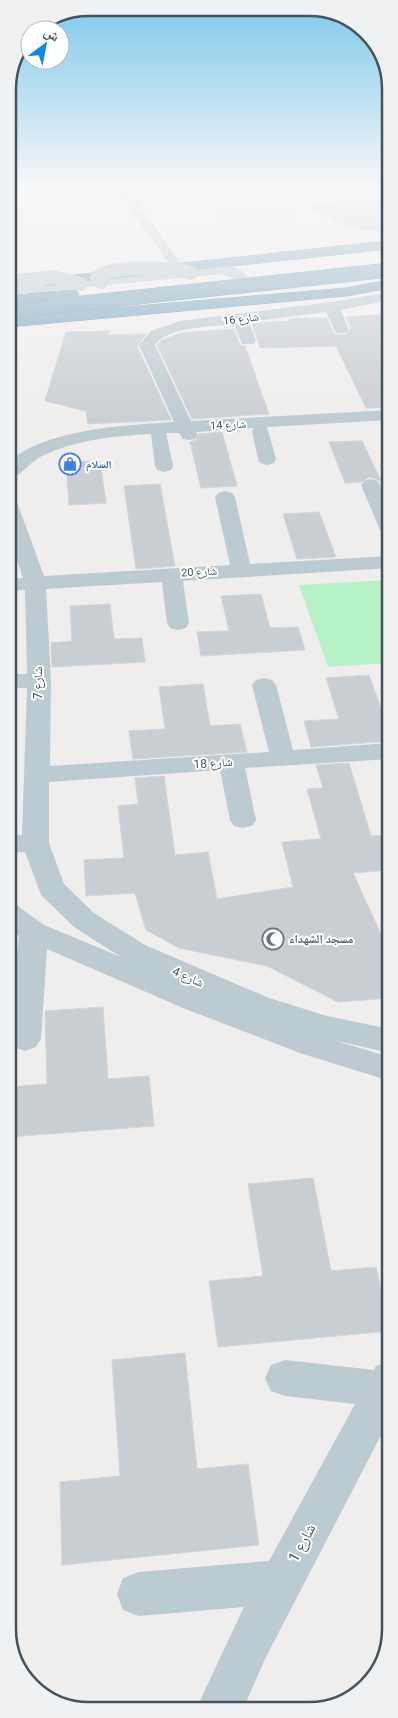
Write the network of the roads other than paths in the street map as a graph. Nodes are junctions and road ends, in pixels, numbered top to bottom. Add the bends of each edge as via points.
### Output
1 (182, 267) edge
2 (211, 267) edge
3 (265, 267) edge
4 (322, 267) edge
5 (185, 271) junction
6 (382, 271) edge
7 (241, 277) junction
8 (16, 283) edge
9 (16, 283) edge
10 (80, 284) junction
11 (382, 285) edge
12 (16, 290) edge
13 (311, 295) junction
14 (382, 298) edge
15 (16, 299) edge
16 (332, 308) junction
17 (16, 310) edge
18 (240, 319) junction
19 (16, 321) edge
20 (342, 330) dead end
21 (248, 340) dead end
22 (382, 416) edge
23 (382, 426) edge
24 (188, 431) junction
25 (261, 431) junction
26 (160, 436) junction
27 (67, 441) junction
28 (268, 459) dead end
29 (164, 466) dead end
30 (16, 467) edge
31 (371, 485) dead end
32 (225, 497) dead end
33 (382, 511) edge
34 (16, 528) edge
35 (24, 551) junction
36 (16, 562) edge
37 (382, 562) edge
38 (241, 570) junction
39 (170, 574) junction
40 (16, 584) edge
41 (35, 584) junction
42 (178, 623) dead end
43 (16, 681) edge
44 (39, 681) junction
45 (264, 685) dead end
46 (382, 752) edge
47 (283, 758) junction
48 (231, 762) junction
49 (36, 775) junction
50 (243, 820) dead end
51 (21, 844) edge
52 (16, 919) edge
53 (34, 932) junction
54 (257, 1015) junction
55 (25, 1039) dead end
56 (382, 1039) edge
57 (382, 1067) edge
58 (285, 1378) dead end
59 (382, 1384) edge
60 (382, 1393) edge
61 (281, 1582) junction
62 (139, 1594) dead end
63 (222, 1702) edge

1 - 5 street
2 - 5 highway
3 - 13 highway via 288,289
4 - 7 highway
5 - 7 street via 225,270
5 - 8 highway
5 - 10 street, bridge
6 - 17 highway, bridge
7 - 15 highway
9 - 10 street, bridge via 53,277
10 - 12 street
11 - 13 highway
13 - 19 highway
14 - 16 street, شارع 16
16 - 18 street, شارع 16
16 - 20 street
18 - 21 street
18 - 24 street, شارع 16 via 180,326 157,334 147,345
22 - 24 street, شارع 14
23 - 25 street, شارع 14
24 - 25 street, شارع 14
24 - 26 street, شارع 14
24 - 27 street, شارع 14 via 110,433
25 - 28 street
26 - 27 street, شارع 14
26 - 29 street
27 - 30 street, شارع 14 via 25,457
31 - 33 street
32 - 38 street
34 - 35 street
35 - 36 street
35 - 41 street, شارع 7
37 - 38 street, شارع 20
38 - 39 street, شارع 20
39 - 41 street, شارع 20
39 - 42 street
40 - 41 street, شارع 20
41 - 44 street, شارع 7
43 - 44 street
44 - 49 street, شارع 7
45 - 47 street
46 - 47 street, شارع 18
47 - 48 street, شارع 18
48 - 49 street, شارع 18
48 - 50 street
49 - 51 street, شارع 7
51 - 54 street, شارع 4 via 51,888 84,920 135,952
52 - 53 street, شارع 4
53 - 54 street, شارع 4 via 194,1000
53 - 55 street
54 - 56 street, شارع 4
54 - 57 street, شارع 4 via 311,1045
58 - 59 street
60 - 61 street, شارع 1
61 - 62 street
61 - 63 street, شارع 1

